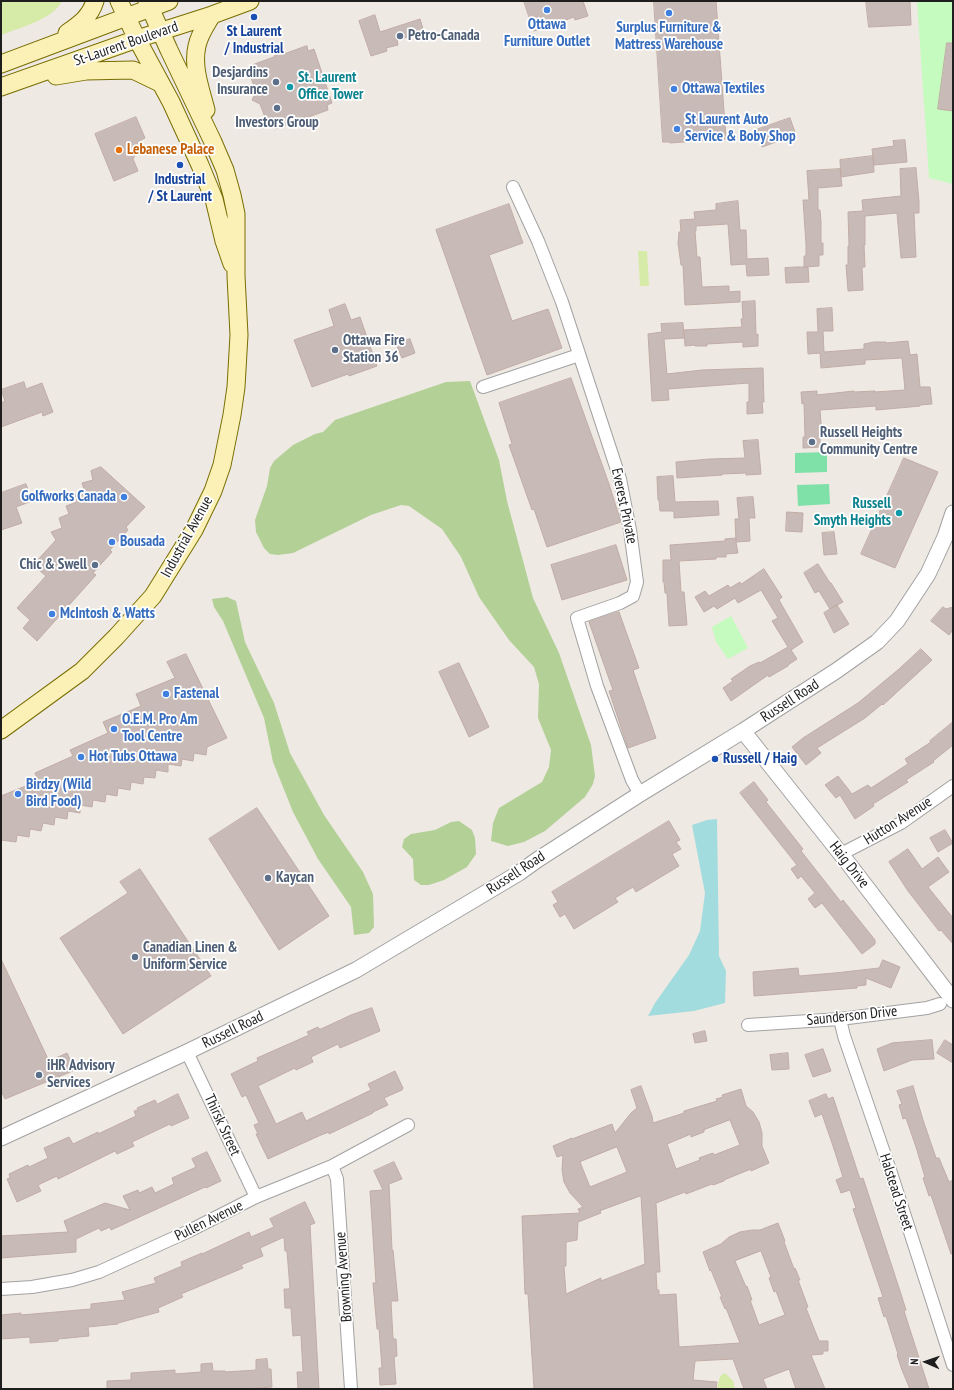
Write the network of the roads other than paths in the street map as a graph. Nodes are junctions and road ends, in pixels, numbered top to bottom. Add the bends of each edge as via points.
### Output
1 (95, 1) edge
2 (119, 1) edge
3 (169, 1) edge
4 (250, 1) edge
5 (148, 5) edge
6 (212, 15) junction
7 (126, 16) junction
8 (160, 31) junction
9 (137, 39) junction
10 (46, 48) junction
11 (1, 64) edge
12 (160, 83) junction
13 (4, 86) edge
14 (214, 142) junction
15 (512, 187) dead end
16 (236, 276) junction
17 (579, 355) junction
18 (483, 388) dead end
19 (953, 513) edge
20 (1, 730) edge
21 (743, 731) junction
22 (953, 786) edge
23 (640, 794) junction
24 (841, 854) junction
25 (949, 999) edge
26 (840, 1019) junction
27 (748, 1025) dead end
28 (187, 1052) junction
29 (408, 1125) dead end
30 (1, 1138) edge
31 (332, 1166) junction
32 (256, 1197) junction
33 (1, 1289) edge
34 (953, 1365) edge
35 (351, 1389) edge

1 - 10 main road via 84,20
2 - 7 main road, Industrial Avenue
3 - 5 main road, St-Laurent Boulevard
4 - 6 main road, St-Laurent Boulevard
5 - 7 main road, St-Laurent Boulevard
5 - 8 main road, Industrial Avenue
6 - 8 main road, St-Laurent Boulevard
6 - 14 main road via 197,45 195,56
7 - 9 main road, Industrial Avenue
7 - 10 main road, St-Laurent Boulevard
8 - 9 main road, St-Laurent Boulevard
8 - 14 main road, Industrial Avenue
9 - 12 main road, Industrial Avenue
9 - 13 main road, St-Laurent Boulevard
10 - 11 main road, St-Laurent Boulevard
12 - 13 main road via 133,70 108,70 86,71
12 - 16 main road, Industrial Avenue via 175,108 214,200
14 - 16 main road, Industrial Avenue via 230,184 236,214
15 - 17 street, Everest Private via 538,241
16 - 20 main road, Industrial Avenue via 239,335 232,415 222,465 213,491 194,530 153,596 116,637 82,671
17 - 18 street
17 - 23 street, Everest Private via 620,479 637,582 632,596 626,600 577,618 597,686 632,780
19 - 21 street, Russell Road via 928,574 897,621 878,642
21 - 23 street, Russell Road
21 - 24 street, Haig Drive
22 - 24 street, Hutton Avenue via 900,823
23 - 28 street, Russell Road via 519,873 356,970
24 - 25 street, Haig Drive
25 - 26 street, Saunderson Drive via 927,1008
26 - 27 street, Saunderson Drive
26 - 34 street, Halstead Street
28 - 30 street, Russell Road
28 - 32 street, Thirsk Street
29 - 31 street, Pullen Avenue
31 - 32 street, Pullen Avenue
31 - 35 street, Browning Avenue via 337,1179
32 - 33 street, Pullen Avenue via 99,1272 32,1287

